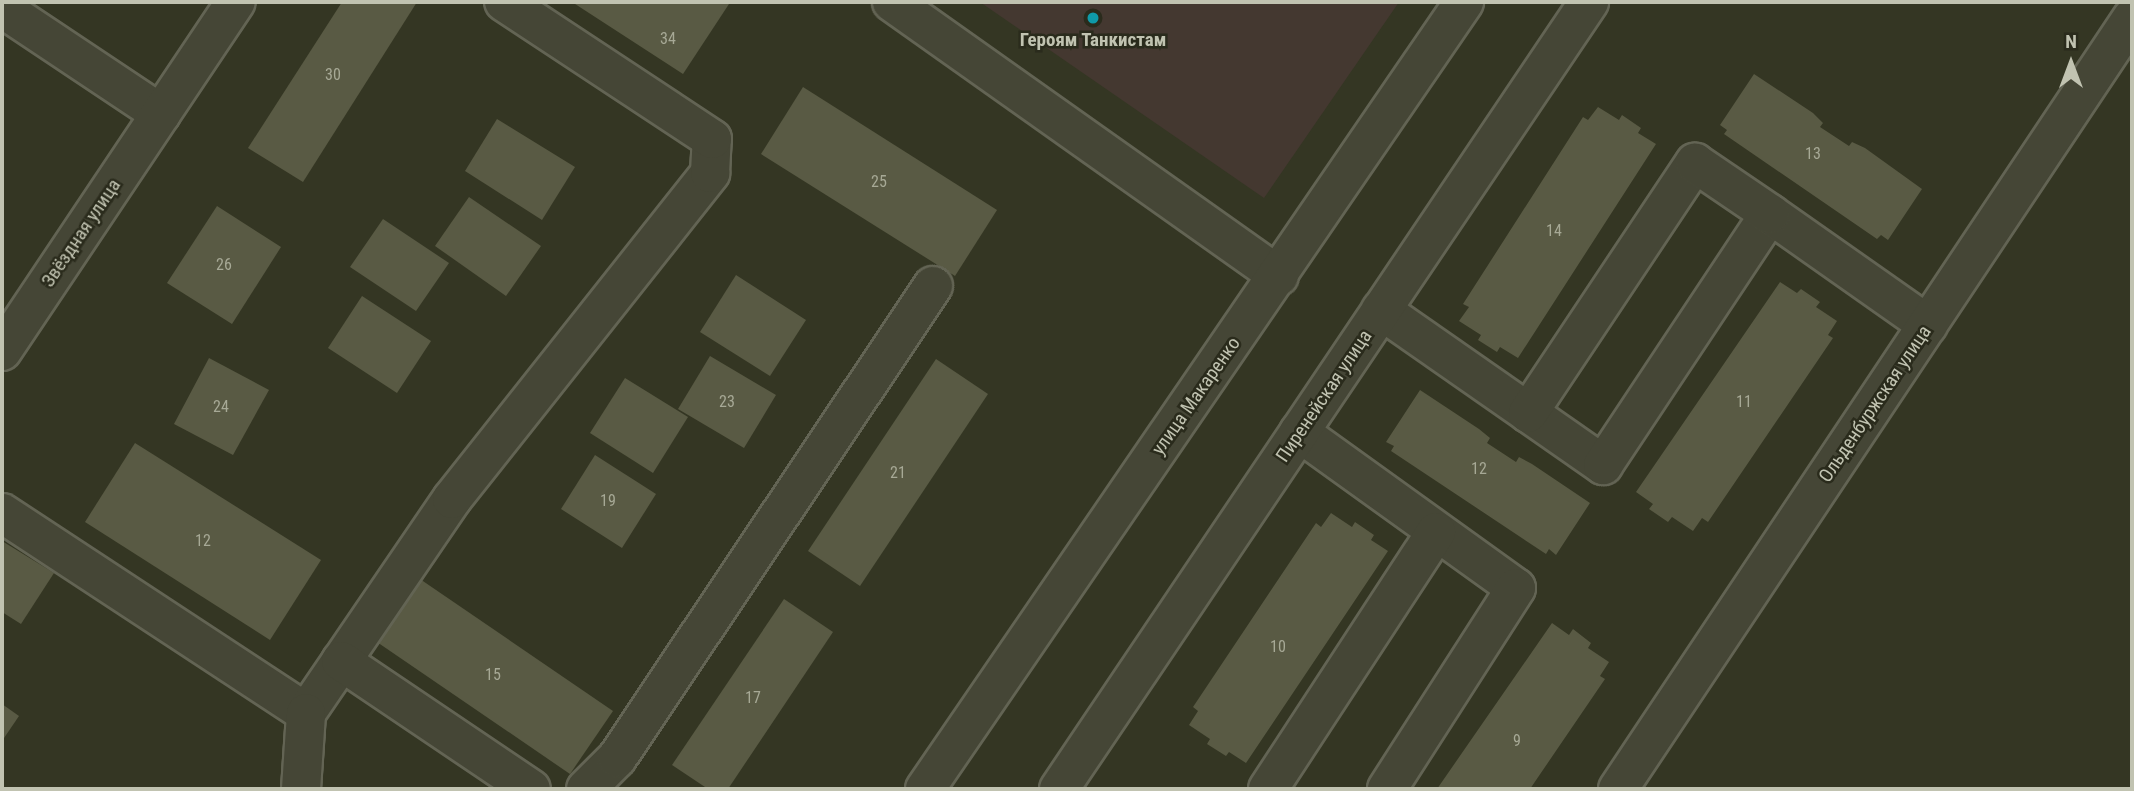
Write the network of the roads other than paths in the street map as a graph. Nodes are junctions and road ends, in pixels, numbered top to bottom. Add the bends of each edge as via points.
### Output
1 (236, 2) edge
2 (504, 2) edge
3 (892, 2) edge
4 (1464, 2) edge
5 (1589, 2) edge
6 (2126, 2) edge
7 (2132, 6) edge
8 (2, 8) edge
9 (2132, 18) edge
10 (160, 114) junction
11 (1770, 214) junction
12 (1279, 276) junction
13 (933, 286) dead end
14 (1381, 310) junction
15 (1928, 325) junction
16 (2, 351) edge
17 (1528, 413) junction
18 (1299, 432) junction
19 (2, 513) edge
20 (1436, 532) junction
21 (341, 662) junction
22 (306, 713) junction
23 (301, 789) edge
24 (531, 789) edge
25 (586, 789) edge
26 (926, 789) edge
27 (1059, 789) edge
28 (1268, 789) edge
29 (1387, 789) edge
30 (1618, 789) edge

1 - 10 street, Звёздная улица
2 - 21 street via 712,139 710,173 453,499
3 - 12 street
4 - 12 street, улица Макаренко
5 - 14 street, Пиренейская улица
6 - 7 street
8 - 10 street
9 - 15 street, Ольденбуржская улица
10 - 16 street, Звёздная улица
11 - 15 street
11 - 17 street via 1695,163
11 - 17 street via 1603,465
12 - 26 street, улица Макаренко
13 - 25 street via 617,758
14 - 17 street
14 - 18 street, Пиренейская улица
15 - 30 street, Ольденбуржская улица
18 - 20 street
18 - 27 street, Пиренейская улица
19 - 22 street
20 - 28 street
20 - 29 street via 1516,588
21 - 22 street
21 - 24 street
22 - 23 street

